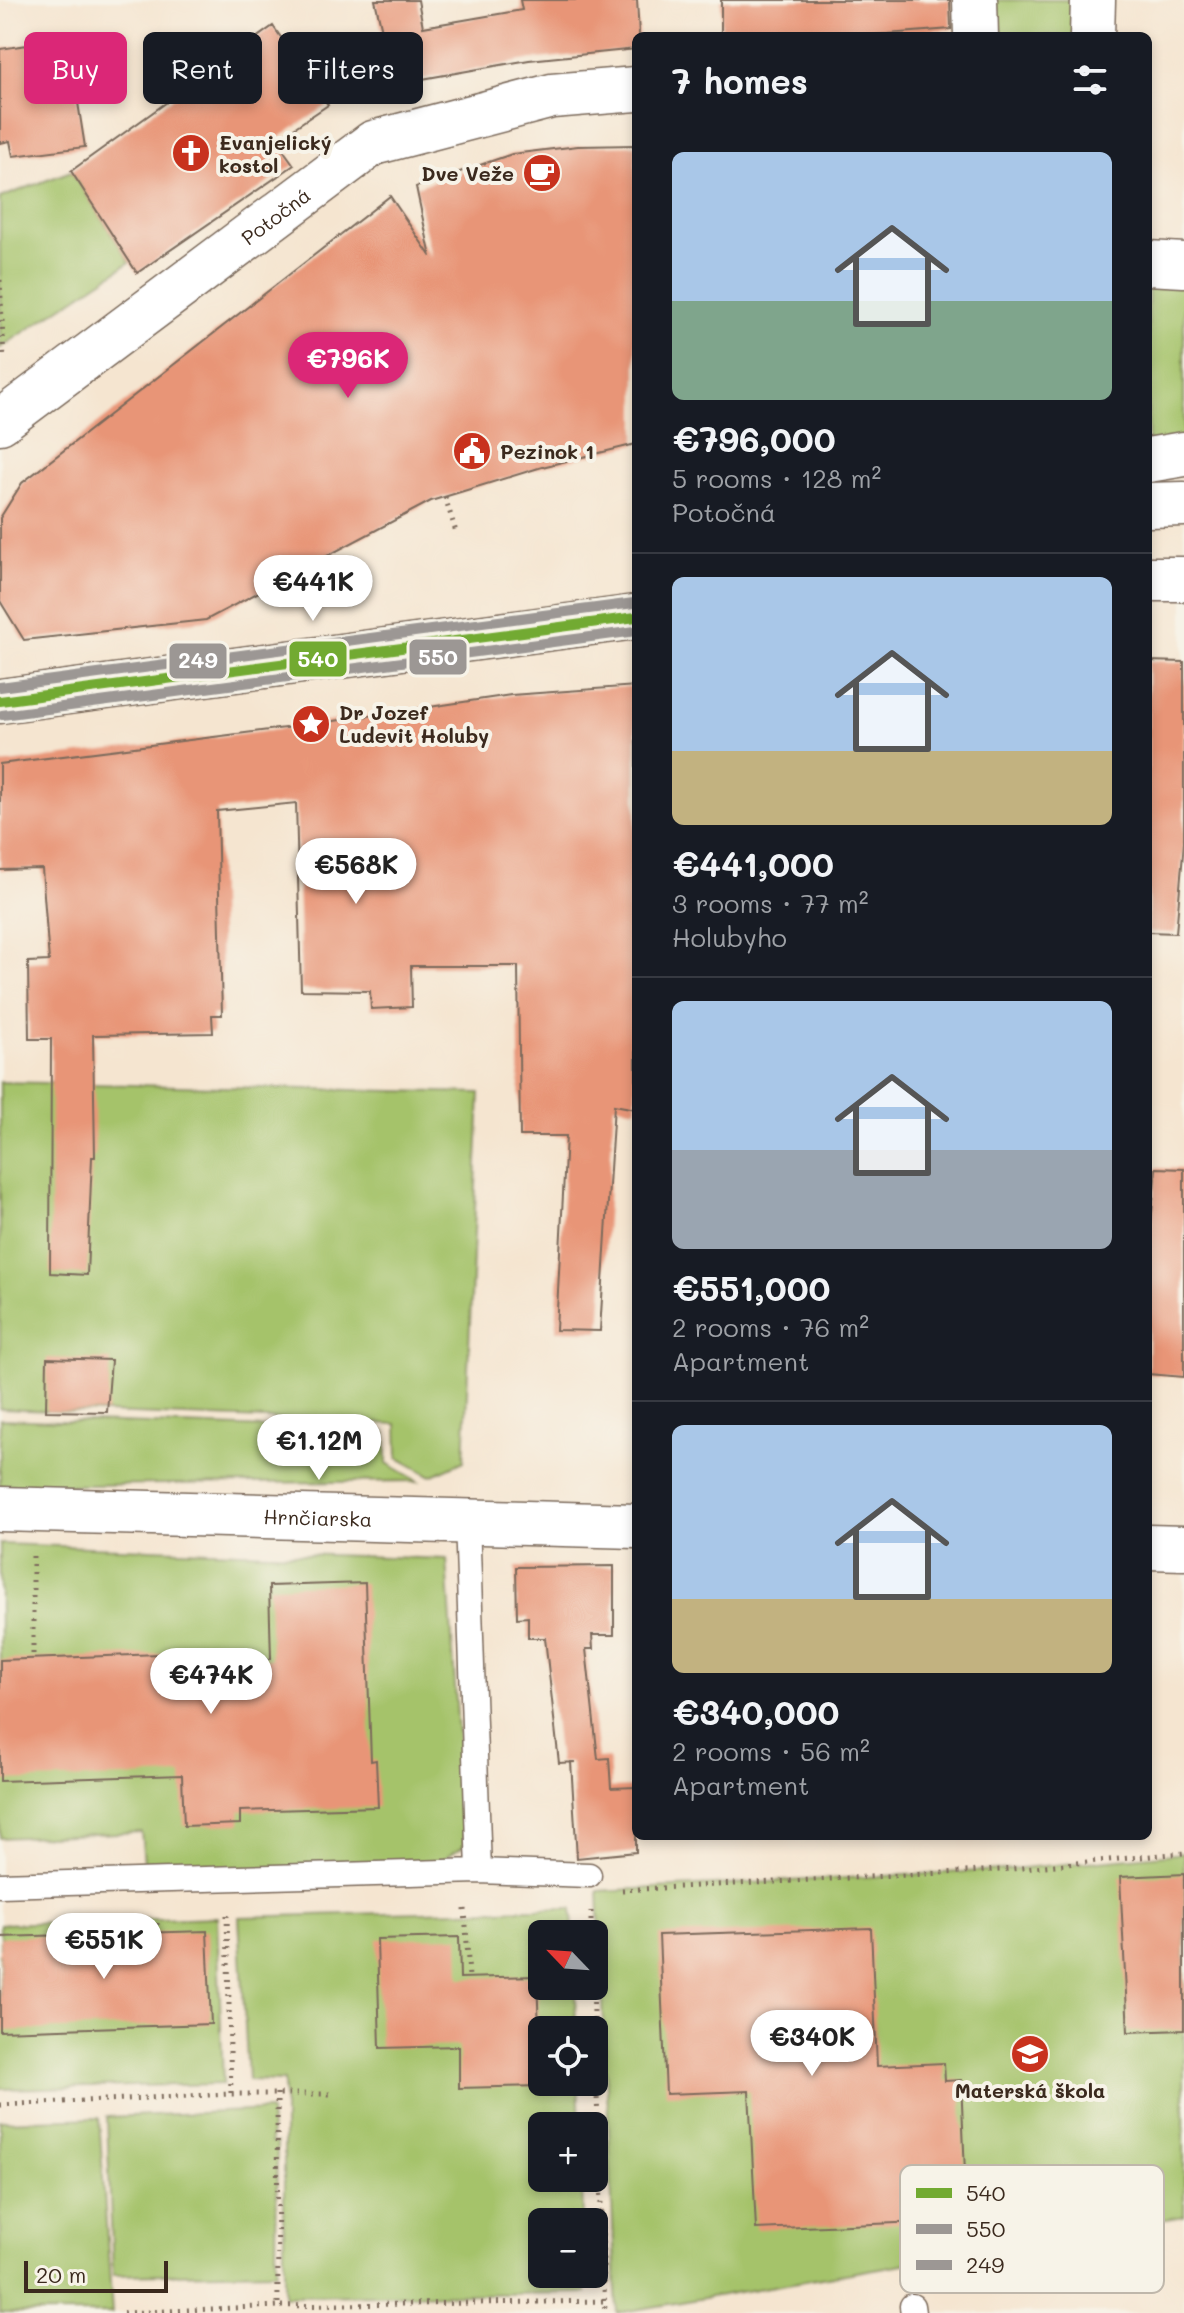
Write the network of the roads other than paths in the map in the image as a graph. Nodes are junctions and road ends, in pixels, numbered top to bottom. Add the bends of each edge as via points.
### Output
1 (975, 0) edge
2 (1093, 0) edge
3 (976, 32) edge
4 (1092, 32) edge
5 (632, 89) edge
6 (1152, 263) edge
7 (1184, 265) edge
8 (0, 422) edge
9 (1184, 454) edge
10 (1152, 459) edge
11 (1184, 504) edge
12 (1152, 505) edge
13 (1152, 579) edge
14 (1184, 579) edge
15 (632, 618) edge
16 (0, 701) edge
17 (0, 1509) edge
18 (467, 1520) junction
19 (632, 1526) edge
20 (1152, 1547) edge
21 (1184, 1548) edge
22 (479, 1871) junction
23 (589, 1875) dead end
24 (0, 1885) edge

1 - 3 street
2 - 4 street
5 - 8 street, Potočná via 552,96 373,143
6 - 7 street
9 - 10 street
11 - 12 street
13 - 14 street
15 - 16 street
17 - 18 street, Hrnčiarska
18 - 19 street, Hrnčiarska
18 - 22 lane
20 - 21 street
22 - 23 lane
22 - 24 lane

